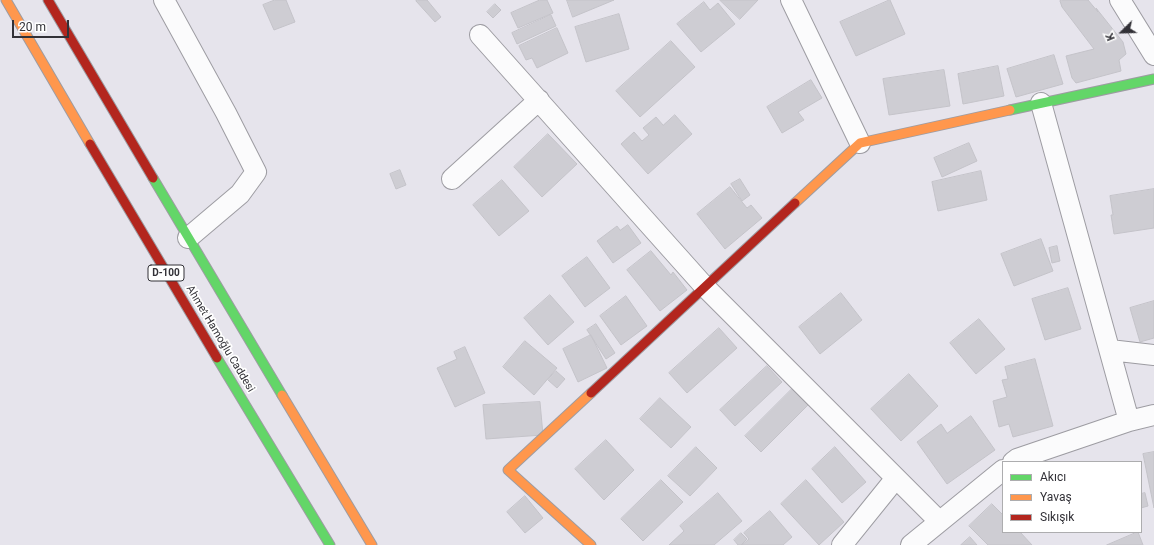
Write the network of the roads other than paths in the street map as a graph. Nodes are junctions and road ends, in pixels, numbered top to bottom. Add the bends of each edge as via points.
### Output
1 (6, 0) edge
2 (48, 0) edge
3 (164, 0) edge
4 (791, 0) edge
5 (1120, 0) edge
6 (480, 35) dead end
7 (1154, 55) edge
8 (1154, 79) edge
9 (539, 100) junction
10 (1041, 103) junction
11 (860, 143) junction
12 (452, 179) dead end
13 (188, 238) junction
14 (705, 287) junction
15 (1110, 350) junction
16 (1154, 355) edge
17 (1154, 415) edge
18 (1129, 421) junction
19 (1014, 461) edge
20 (1002, 471) edge
21 (896, 478) junction
22 (939, 522) junction
23 (847, 544) edge
24 (330, 545) edge
25 (372, 545) edge
26 (591, 545) edge
27 (911, 545) edge

1 - 24 main road, Ahmet Hamoğlu Caddesi / D-100
2 - 13 main road
3 - 13 street via 256,172 240,194
4 - 11 street
5 - 7 street
6 - 9 street
8 - 10 main road
9 - 12 street
9 - 14 street
10 - 11 main road
10 - 15 street
11 - 14 main road
13 - 25 main road
14 - 21 street
14 - 26 main road via 508,470
15 - 16 street
15 - 18 street
17 - 18 street
18 - 19 street
20 - 22 street
21 - 22 street
21 - 23 street
22 - 27 street

